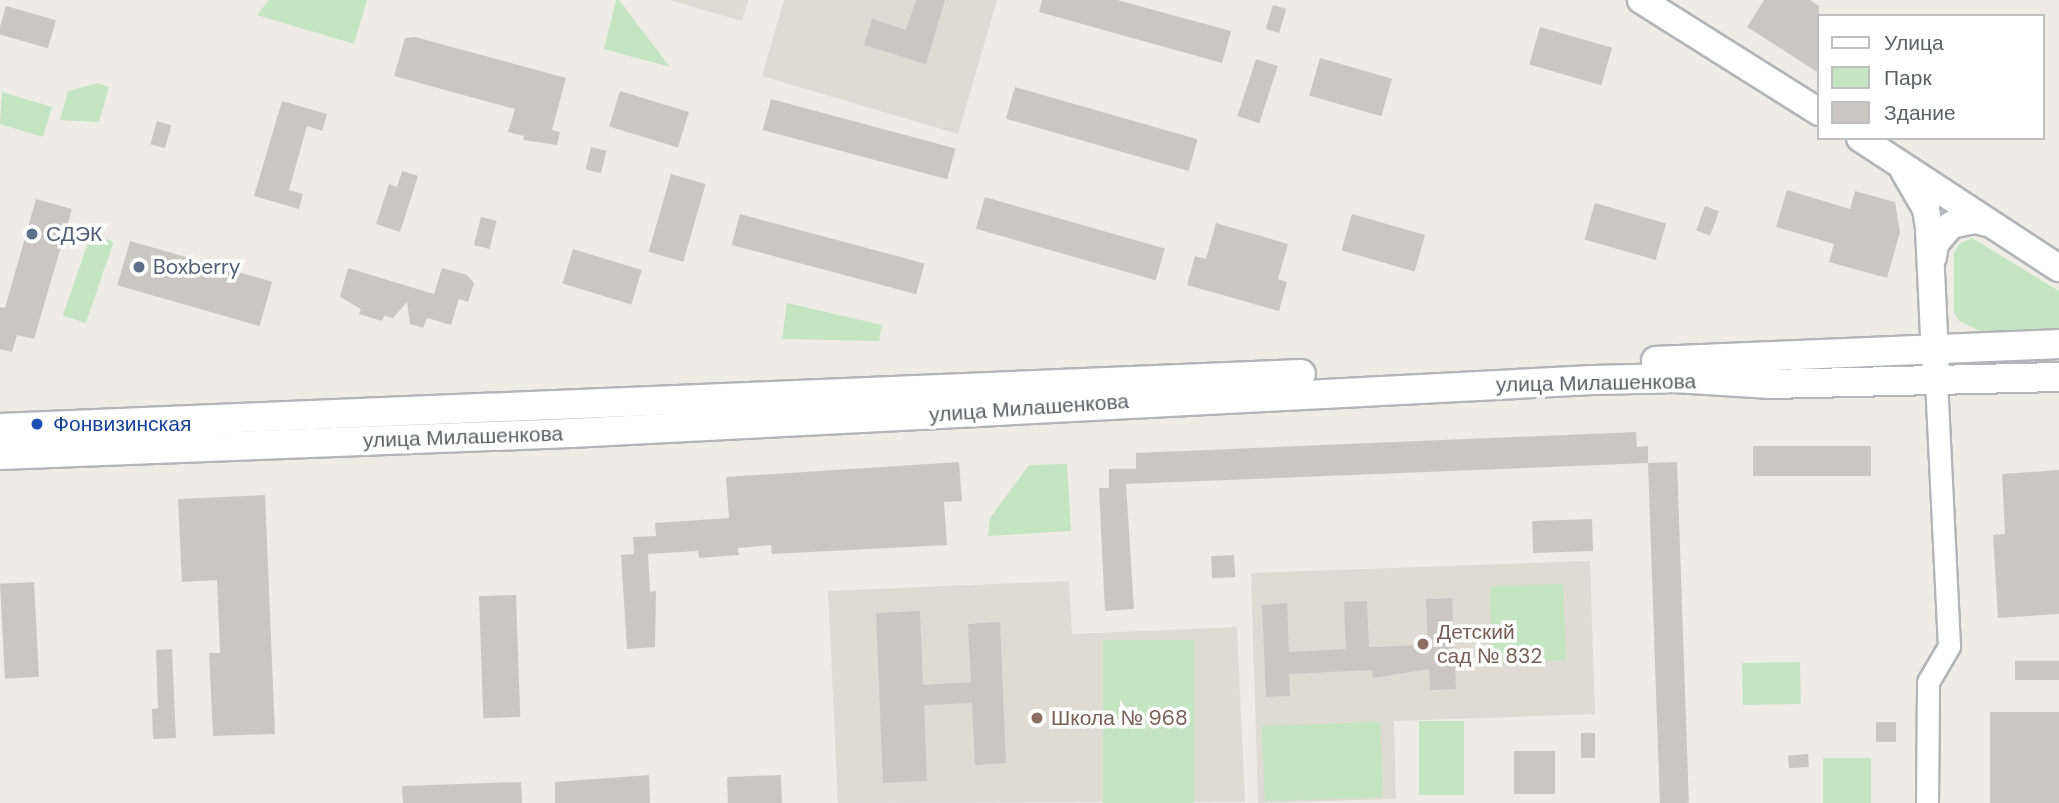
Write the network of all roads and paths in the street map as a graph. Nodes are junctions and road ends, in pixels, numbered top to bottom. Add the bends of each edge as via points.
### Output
1 (1641, 0) edge
2 (1818, 111) edge
3 (1863, 140) edge
4 (1897, 163) junction
5 (1987, 223) junction
6 (1933, 257) junction
7 (2059, 268) edge
8 (2059, 344) edge
9 (1935, 349) junction
10 (2059, 377) edge
11 (1936, 379) junction
12 (0, 428) edge
13 (0, 455) edge
14 (1927, 803) edge

1 - 2 street
3 - 4 street
4 - 5 street
4 - 6 street via 1926,209
5 - 6 street via 1963,220 1951,225 1936,244
5 - 7 street
6 - 9 street
8 - 9 main road, улица Милашенкова
9 - 11 street
9 - 12 main road, улица Милашенкова
10 - 11 main road, улица Милашенкова
11 - 13 main road, улица Милашенкова via 1770,384 1675,378 1593,380 571,433
11 - 14 street via 1949,646 1928,682

